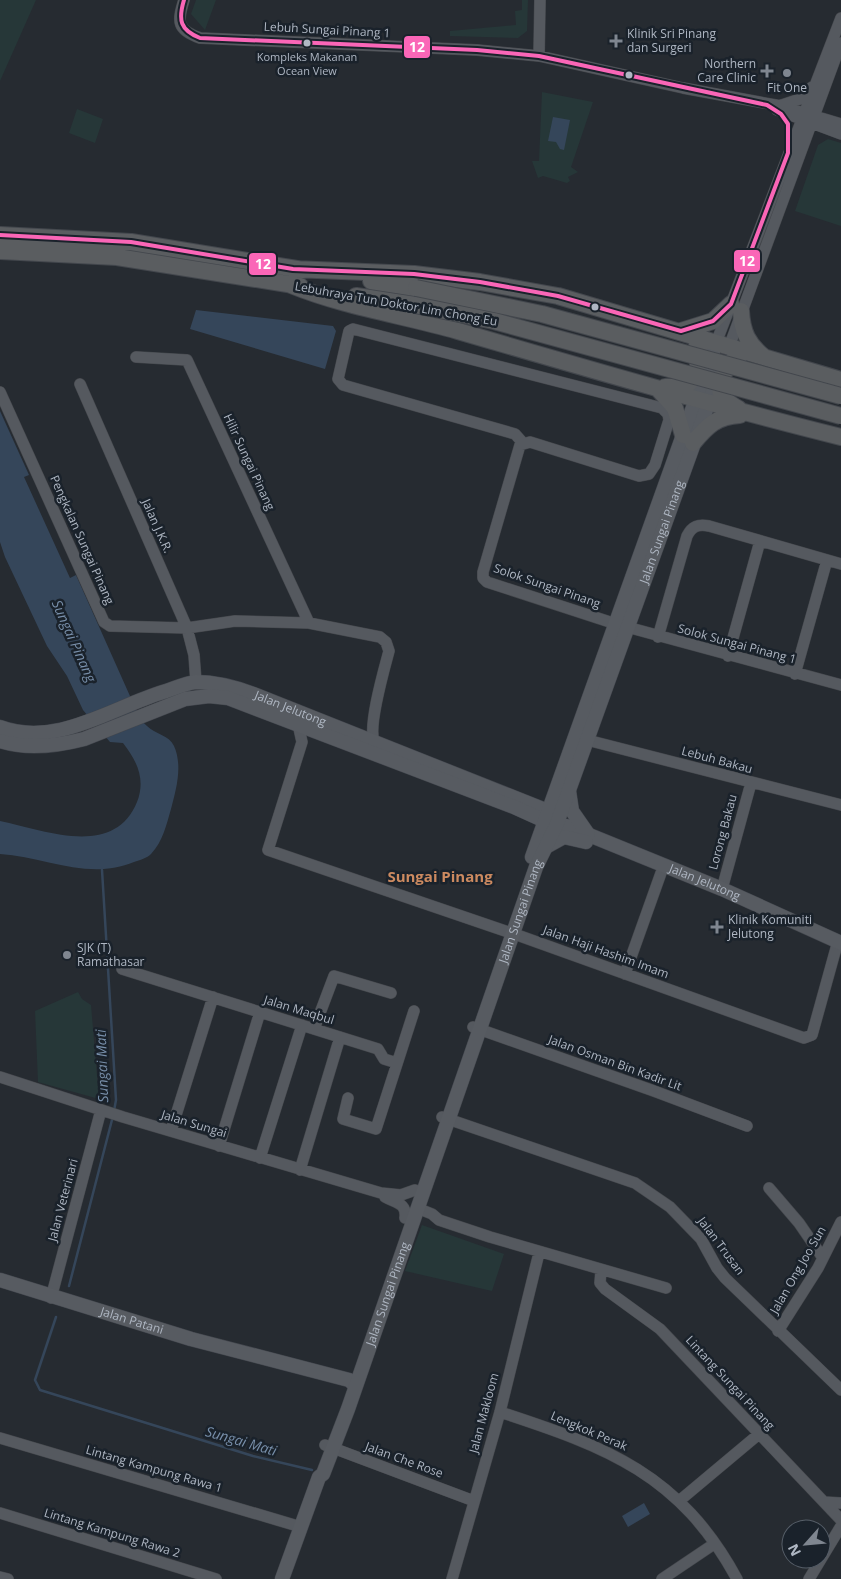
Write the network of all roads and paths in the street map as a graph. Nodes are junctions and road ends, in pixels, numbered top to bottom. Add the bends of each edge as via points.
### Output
1 (184, 0) edge
2 (540, 0) edge
3 (841, 18) edge
4 (841, 43) edge
5 (539, 56) junction
6 (822, 81) junction
7 (782, 109) junction
8 (808, 118) junction
9 (838, 128) edge
10 (794, 154) junction
11 (0, 235) edge
12 (28, 243) junction
13 (0, 251) edge
14 (292, 277) junction
15 (736, 308) junction
16 (681, 331) junction
17 (722, 345) junction
18 (136, 357) dead end
19 (766, 358) junction
20 (841, 380) edge
21 (80, 384) dead end
22 (655, 388) junction
23 (0, 392) edge
24 (841, 396) edge
25 (701, 401) junction
26 (748, 414) junction
27 (841, 416) edge
28 (841, 437) edge
29 (688, 439) junction
30 (520, 446) junction
31 (760, 541) junction
32 (828, 560) junction
33 (841, 564) edge
34 (309, 623) junction
35 (621, 626) junction
36 (187, 628) junction
37 (658, 637) junction
38 (728, 656) junction
39 (795, 674) junction
40 (196, 682) junction
41 (841, 685) edge
42 (298, 724) junction
43 (0, 727) edge
44 (318, 732) junction
45 (586, 740) junction
46 (0, 741) edge
47 (302, 742) junction
48 (374, 742) junction
49 (751, 783) junction
50 (564, 785) junction
51 (520, 799) junction
52 (841, 805) edge
53 (556, 820) junction
54 (595, 837) junction
55 (545, 847) junction
56 (661, 873) dead end
57 (722, 889) junction
58 (509, 933) junction
59 (839, 942) edge
60 (122, 969) dead end
61 (625, 974) junction
62 (391, 993) dead end
63 (213, 997) junction
64 (414, 1011) dead end
65 (260, 1012) junction
66 (302, 1025) junction
67 (314, 1029) junction
68 (476, 1029) junction
69 (340, 1037) junction
70 (397, 1063) junction
71 (0, 1077) edge
72 (348, 1098) dead end
73 (104, 1111) junction
74 (445, 1118) junction
75 (747, 1126) dead end
76 (171, 1131) junction
77 (219, 1146) junction
78 (260, 1158) junction
79 (300, 1170) junction
80 (768, 1188) dead end
81 (415, 1190) junction
82 (381, 1193) junction
83 (412, 1215) junction
84 (841, 1222) edge
85 (539, 1253) junction
86 (823, 1258) junction
87 (601, 1270) junction
88 (0, 1280) edge
89 (666, 1288) dead end
90 (52, 1298) junction
91 (778, 1331) junction
92 (350, 1384) junction
93 (841, 1390) edge
94 (500, 1412) junction
95 (760, 1434) junction
96 (0, 1438) edge
97 (329, 1447) junction
98 (474, 1501) junction
99 (679, 1501) junction
100 (824, 1502) junction
101 (841, 1504) edge
102 (0, 1513) edge
103 (841, 1520) edge
104 (841, 1526) edge
105 (301, 1527) junction
106 (714, 1544) junction
107 (0, 1576) edge
108 (8, 1579) edge
109 (216, 1579) edge
110 (282, 1579) edge
111 (452, 1579) edge
112 (662, 1579) edge
113 (737, 1579) edge
114 (809, 1579) edge

1 - 5 street, Lebuh Sungai Pinang 1 via 179,22 183,30 200,38 477,50
2 - 5 street
3 - 6 street
4 - 6 street
5 - 7 street, Lebuh Sungai Pinang 1
6 - 7 street
6 - 8 street
6 - 9 street via 826,105
7 - 8 street, Lebuh Sungai Pinang 1
7 - 10 street via 790,127
8 - 9 street, Lebuh Sungai Pinang 1
8 - 10 street
9 - 10 street via 816,134
10 - 15 street
11 - 12 highway, Lebuhraya Tun Doktor Lim Chong Eu
12 - 13 highway, Lebuhraya Tun Doktor Lim Chong Eu
12 - 14 highway, Lebuhraya Tun Doktor Lim Chong Eu via 131,242
14 - 16 highway via 414,274 480,282 558,296
14 - 22 highway via 325,299 420,320
14 - 24 highway, Lebuhraya Tun Doktor Lim Chong Eu, bridge via 416,288 542,314
14 - 27 highway, Lebuhraya Tun Doktor Lim Chong Eu, bridge via 512,326
15 - 16 highway via 713,321
15 - 17 street
15 - 19 highway via 745,336
16 - 17 highway
16 - 22 highway via 700,349 692,380 682,386
17 - 19 highway
17 - 25 main road, Jalan Sungai Pinang
18 - 34 street, Hilir Sungai Pinang via 187,360
19 - 20 highway
19 - 26 highway via 738,357 731,361 721,386 721,394 726,400
21 - 36 street, Jalan J.K.R.
22 - 25 highway
22 - 29 highway via 667,396 675,408
23 - 36 street, Pengkalan Sungai Pinang via 104,622 110,626
25 - 26 highway
25 - 29 main road, Jalan Sungai Pinang
26 - 28 highway
26 - 29 highway via 717,419
29 - 35 main road, Jalan Sungai Pinang
30 - 30 street via 515,434 342,385 338,379 349,331 353,329 662,408 668,414 656,465 649,474 639,476 530,442
30 - 35 street, Solok Sungai Pinang via 483,578
31 - 32 street
31 - 37 street via 709,526 695,526 690,530
31 - 38 street
32 - 33 street
32 - 39 street
34 - 36 street via 235,621
34 - 48 street via 380,637 386,642 389,650 374,721
35 - 37 street, Solok Sungai Pinang 1
35 - 45 main road, Jalan Sungai Pinang
35 - 50 main road, Jalan Sungai Pinang
36 - 40 street, Jalan J.K.R.
37 - 38 street, Solok Sungai Pinang 1
38 - 39 street, Solok Sungai Pinang 1
39 - 41 street, Solok Sungai Pinang 1
40 - 43 main road, Jalan Jelutong via 140,699 60,731 36,734
40 - 48 main road, Jalan Jelutong via 242,690
42 - 44 main road, Jalan Jelutong
42 - 46 main road, Jalan Jelutong via 234,700 209,696 185,699 84,740 45,746 13,745
42 - 47 street
44 - 47 street
44 - 53 main road, Jalan Jelutong via 514,808
45 - 49 street, Lebuh Bakau
45 - 50 main road, Jalan Sungai Pinang
47 - 58 street, Jalan Haji Hashim Imam via 268,850
48 - 51 main road, Jalan Jelutong
49 - 52 street, Lebuh Bakau
49 - 57 street, Lorong Bakau
50 - 51 main road via 543,795
50 - 53 main road, Jalan Sungai Pinang
50 - 54 main road via 571,808
51 - 53 main road, Jalan Jelutong
53 - 54 main road, Jalan Jelutong
53 - 55 main road, Jalan Sungai Pinang
53 - 58 main road, Jalan Sungai Pinang
54 - 55 main road via 589,843 564,837
54 - 57 main road, Jalan Jelutong
55 - 58 main road, Jalan Sungai Pinang
56 - 61 street
57 - 59 main road, Jalan Jelutong
58 - 61 street, Jalan Haji Hashim Imam
58 - 68 main road, Jalan Sungai Pinang
59 - 61 street, Jalan Haji Hashim Imam via 809,1038
60 - 63 street, Jalan Maqbul
62 - 67 street via 334,976
63 - 65 street, Jalan Maqbul
63 - 76 street
64 - 70 street
65 - 66 street, Jalan Maqbul
65 - 77 street
66 - 67 street, Jalan Maqbul
66 - 78 street
67 - 69 street, Jalan Maqbul
68 - 74 main road, Jalan Sungai Pinang
68 - 75 street, Jalan Osman Bin Kadir Lit
69 - 70 street, Jalan Maqbul via 378,1049 384,1059
69 - 79 street
70 - 72 street via 376,1129 344,1119
71 - 73 street, Jalan Sungai
73 - 76 street, Jalan Sungai
73 - 90 street, Jalan Veterinari
74 - 81 main road, Jalan Sungai Pinang
74 - 83 main road, Jalan Sungai Pinang
74 - 91 street, Jalan Trusan via 629,1181 662,1200 701,1239 721,1273
76 - 77 street, Jalan Sungai
77 - 78 street, Jalan Sungai
78 - 79 street, Jalan Sungai
79 - 82 street, Jalan Sungai
80 - 86 street via 799,1223
81 - 82 street, Jalan Sungai via 401,1195
81 - 83 main road, Jalan Sungai Pinang
82 - 83 street, Jalan Sungai
83 - 85 street via 432,1214 439,1220
83 - 92 main road, Jalan Sungai Pinang
84 - 86 street, Jalan Ong Joo Sun
85 - 87 street
85 - 94 street, Jalan Makloom
86 - 91 street, Jalan Ong Joo Sun
87 - 89 street
87 - 95 street, Lintang Sungai Pinang via 600,1283 604,1289 660,1329
88 - 90 main road, Jalan Patani
90 - 92 main road, Jalan Patani via 262,1358 264,1362
91 - 93 street, Jalan Trusan
92 - 97 main road, Jalan Sungai Pinang
94 - 98 street, Jalan Makloom
94 - 99 street, Lengkok Perak via 600,1448 655,1480
95 - 99 street
95 - 100 street, Lintang Sungai Pinang
96 - 105 street, Lintang Kampung Rawa 1
97 - 98 street, Jalan Che Rose
97 - 105 main road, Jalan Sungai Pinang via 317,1470 319,1477
98 - 111 street, Jalan Makloom
99 - 106 street, Lengkok Perak
100 - 101 street
100 - 103 street, Lintang Sungai Pinang
102 - 109 street, Lintang Kampung Rawa 2
104 - 114 street
105 - 110 main road, Jalan Sungai Pinang
106 - 112 street
106 - 113 street, Lengkok Perak
107 - 108 street

